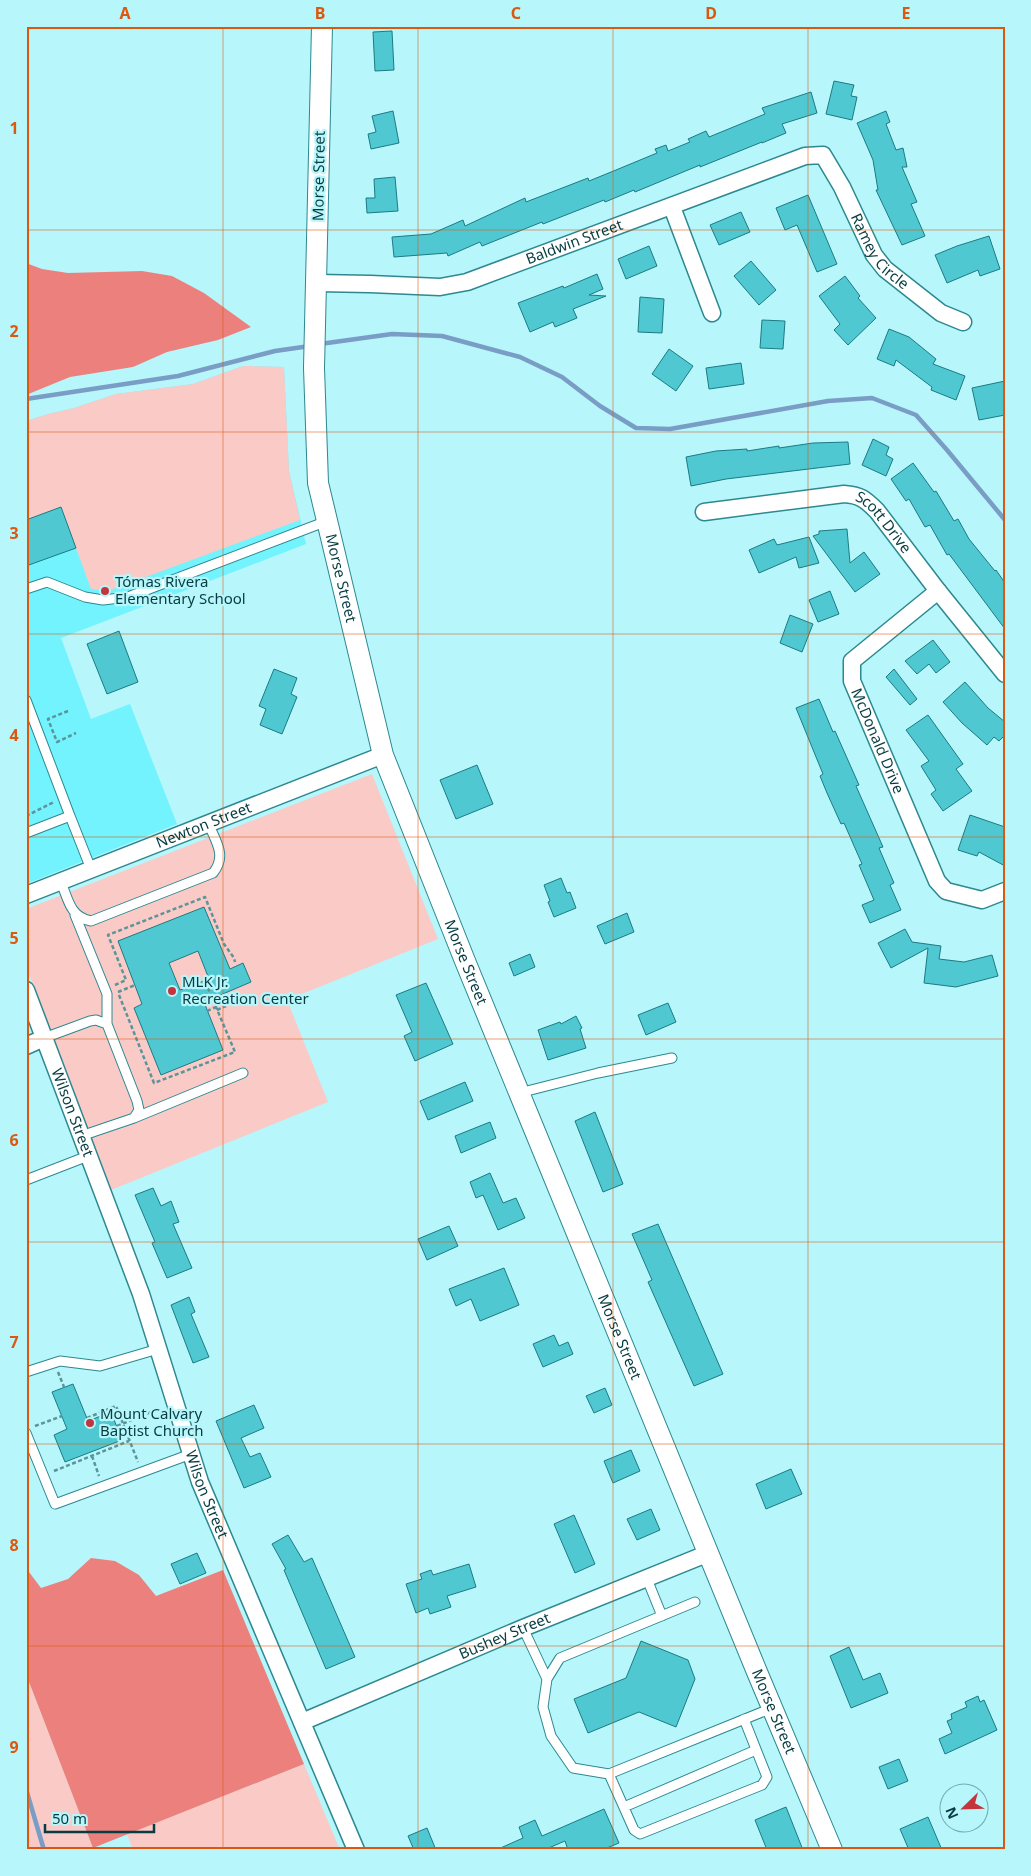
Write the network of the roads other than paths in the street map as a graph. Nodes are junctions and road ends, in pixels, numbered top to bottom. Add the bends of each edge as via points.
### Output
1 (322, 26) edge
2 (824, 155) joint
3 (672, 206) junction
4 (317, 284) junction
5 (712, 313) dead end
6 (963, 322) dead end
7 (704, 512) dead end
8 (326, 521) junction
9 (26, 589) edge
10 (938, 591) junction
11 (1005, 674) edge
12 (26, 700) edge
13 (383, 754) junction
14 (70, 816) junction
15 (208, 824) junction
16 (26, 833) edge
17 (91, 870) junction
18 (61, 882) junction
19 (1005, 891) edge
20 (26, 895) edge
21 (75, 914) junction
22 (26, 990) edge
23 (107, 1024) junction
24 (44, 1038) junction
25 (26, 1046) edge
26 (672, 1058) dead end
27 (243, 1073) dead end
28 (519, 1093) junction
29 (134, 1118) junction
30 (81, 1136) junction
31 (88, 1156) junction
32 (26, 1180) edge
33 (158, 1349) junction
34 (26, 1372) edge
35 (26, 1431) edge
36 (191, 1454) junction
37 (709, 1554) junction
38 (647, 1579) junction
39 (696, 1602) dead end
40 (662, 1616) junction
41 (524, 1628) junction
42 (548, 1679) junction
43 (772, 1708) junction
44 (744, 1719) junction
45 (302, 1722) junction
46 (756, 1750) junction
47 (609, 1774) junction
48 (624, 1807) junction
49 (356, 1850) edge
50 (832, 1850) edge

1 - 4 street, Morse Street
2 - 3 street, Baldwin Street via 806,156
2 - 6 street, Ramey Circle via 874,256 885,269 941,314
3 - 4 street, Baldwin Street via 467,282 440,287
3 - 5 street
4 - 8 street, Morse Street via 314,368 318,483
7 - 10 street, Scott Drive via 857,495 877,511
8 - 9 lane via 128,597 103,600 86,597 47,582
8 - 13 street, Morse Street
10 - 11 street, Scott Drive
10 - 19 street, McDonald Drive via 852,661 852,681 937,882 946,891 982,900
12 - 14 lane
13 - 15 street, Newton Street
13 - 28 street, Morse Street
14 - 16 lane
14 - 17 lane
15 - 17 street, Newton Street
15 - 21 lane via 220,853 219,866 212,873 91,921
17 - 18 street, Newton Street
18 - 20 street, Newton Street
18 - 21 lane
21 - 23 lane via 106,994
22 - 24 street, Wilson Street
23 - 24 lane via 90,1021
23 - 29 lane via 137,1101 139,1110
24 - 25 street
24 - 30 street, Wilson Street
26 - 28 lane
27 - 29 lane
28 - 37 street, Morse Street
29 - 30 lane
30 - 31 street, Wilson Street
31 - 32 lane
31 - 33 street, Wilson Street
33 - 34 lane via 100,1366 60,1361
33 - 36 street, Wilson Street
35 - 36 lane via 55,1504
36 - 45 street, Wilson Street
37 - 38 street, Bushey Street
37 - 43 street, Morse Street
38 - 40 lane
38 - 41 street, Bushey Street
39 - 40 lane
40 - 42 lane via 560,1658
41 - 42 lane
41 - 45 street, Bushey Street
42 - 47 lane via 543,1708 551,1736 573,1768
43 - 44 lane
43 - 50 street, Morse Street
44 - 46 lane
44 - 47 lane
45 - 49 street, Wilson Street
46 - 48 lane
46 - 48 lane via 767,1777 762,1786 640,1834 634,1830
47 - 48 lane

